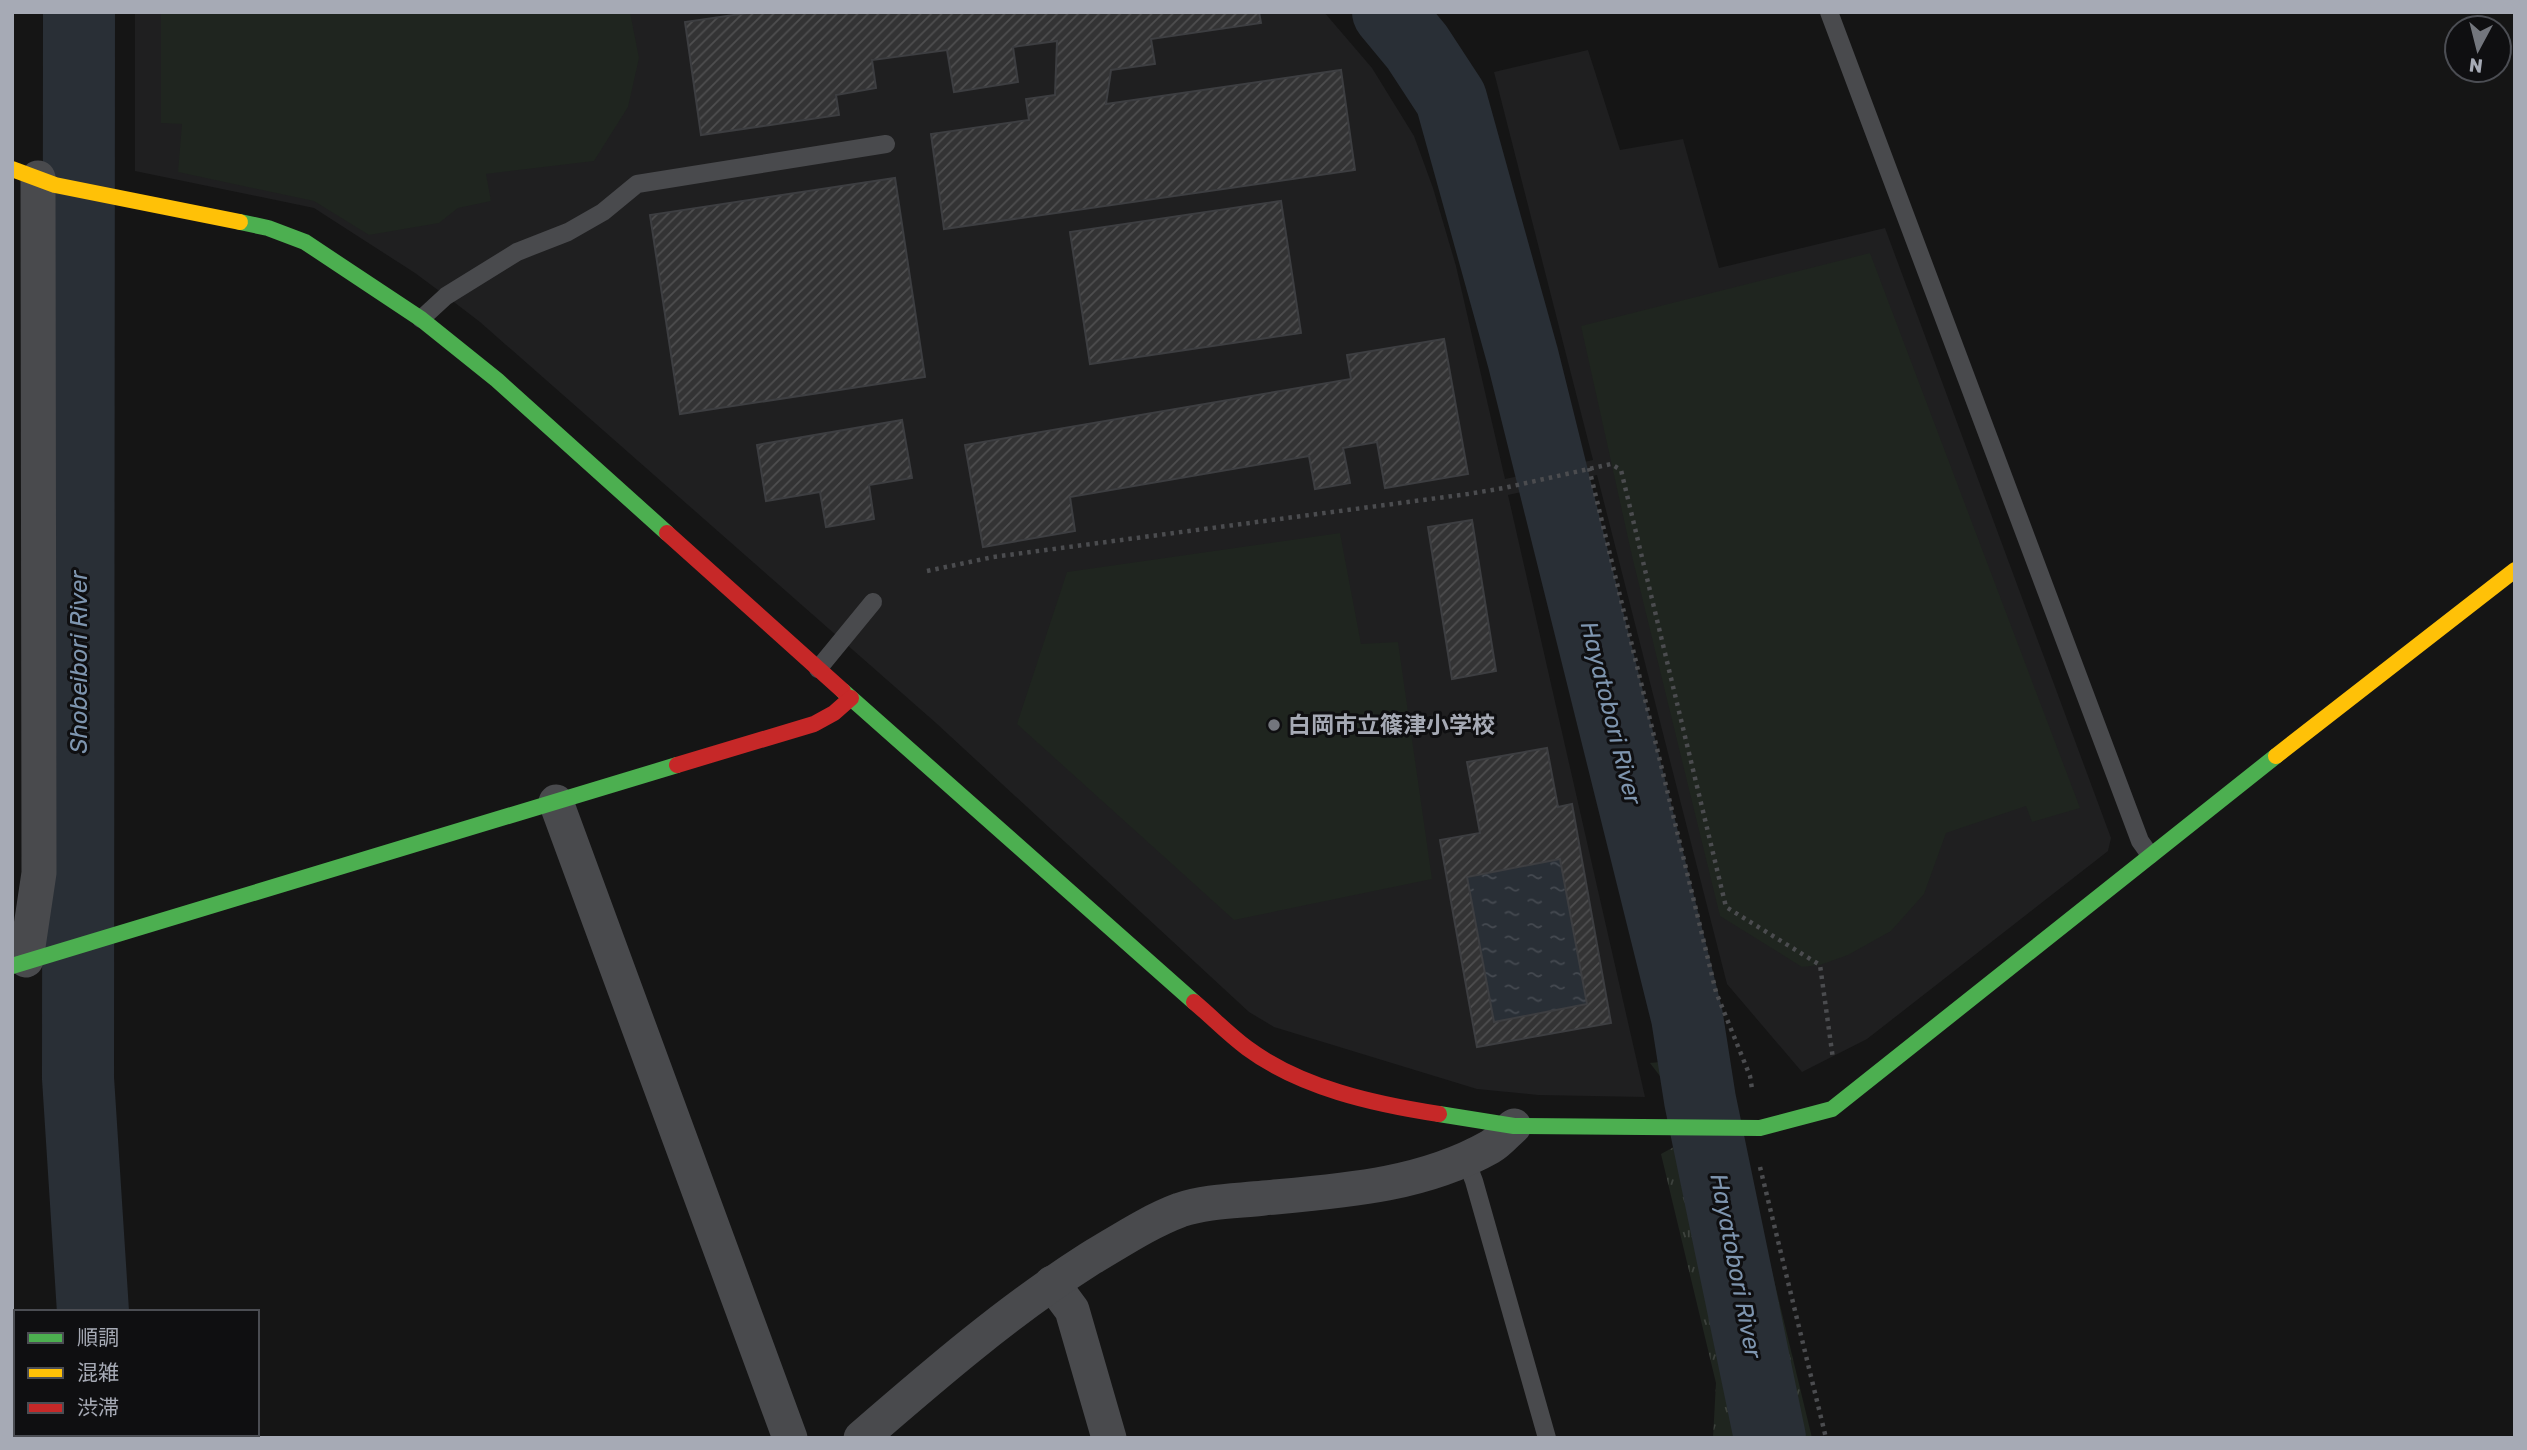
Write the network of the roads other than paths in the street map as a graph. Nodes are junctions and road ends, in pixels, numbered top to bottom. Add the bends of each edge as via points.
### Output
1 (1829, 12) edge
2 (886, 144) dead end
3 (35, 177) edge
4 (421, 319) junction
5 (2515, 570) edge
6 (873, 602) dead end
7 (818, 669) junction
8 (850, 698) junction
9 (556, 802) junction
10 (2150, 855) junction
11 (19, 963) edge
12 (1514, 1126) junction
13 (1465, 1158) junction
14 (1052, 1283) junction
15 (790, 1438) edge
16 (861, 1438) edge
17 (1109, 1438) edge
18 (1547, 1438) edge

1 - 10 lane via 2140,841
2 - 4 lane via 637,184 603,212 568,232 517,252 438,302
3 - 4 street via 290,235
3 - 11 street via 38,873
4 - 7 street via 497,380
5 - 10 street
6 - 7 lane
7 - 8 street
8 - 9 street via 814,724
8 - 12 street via 1247,1048 1292,1074 1343,1093 1431,1114
9 - 11 street
9 - 15 street
10 - 12 street via 1832,1109 1760,1128
12 - 13 street via 1492,1146
13 - 14 street via 1405,1181 1181,1210 1138,1229
13 - 18 lane
14 - 16 street
14 - 17 street via 1072,1310

